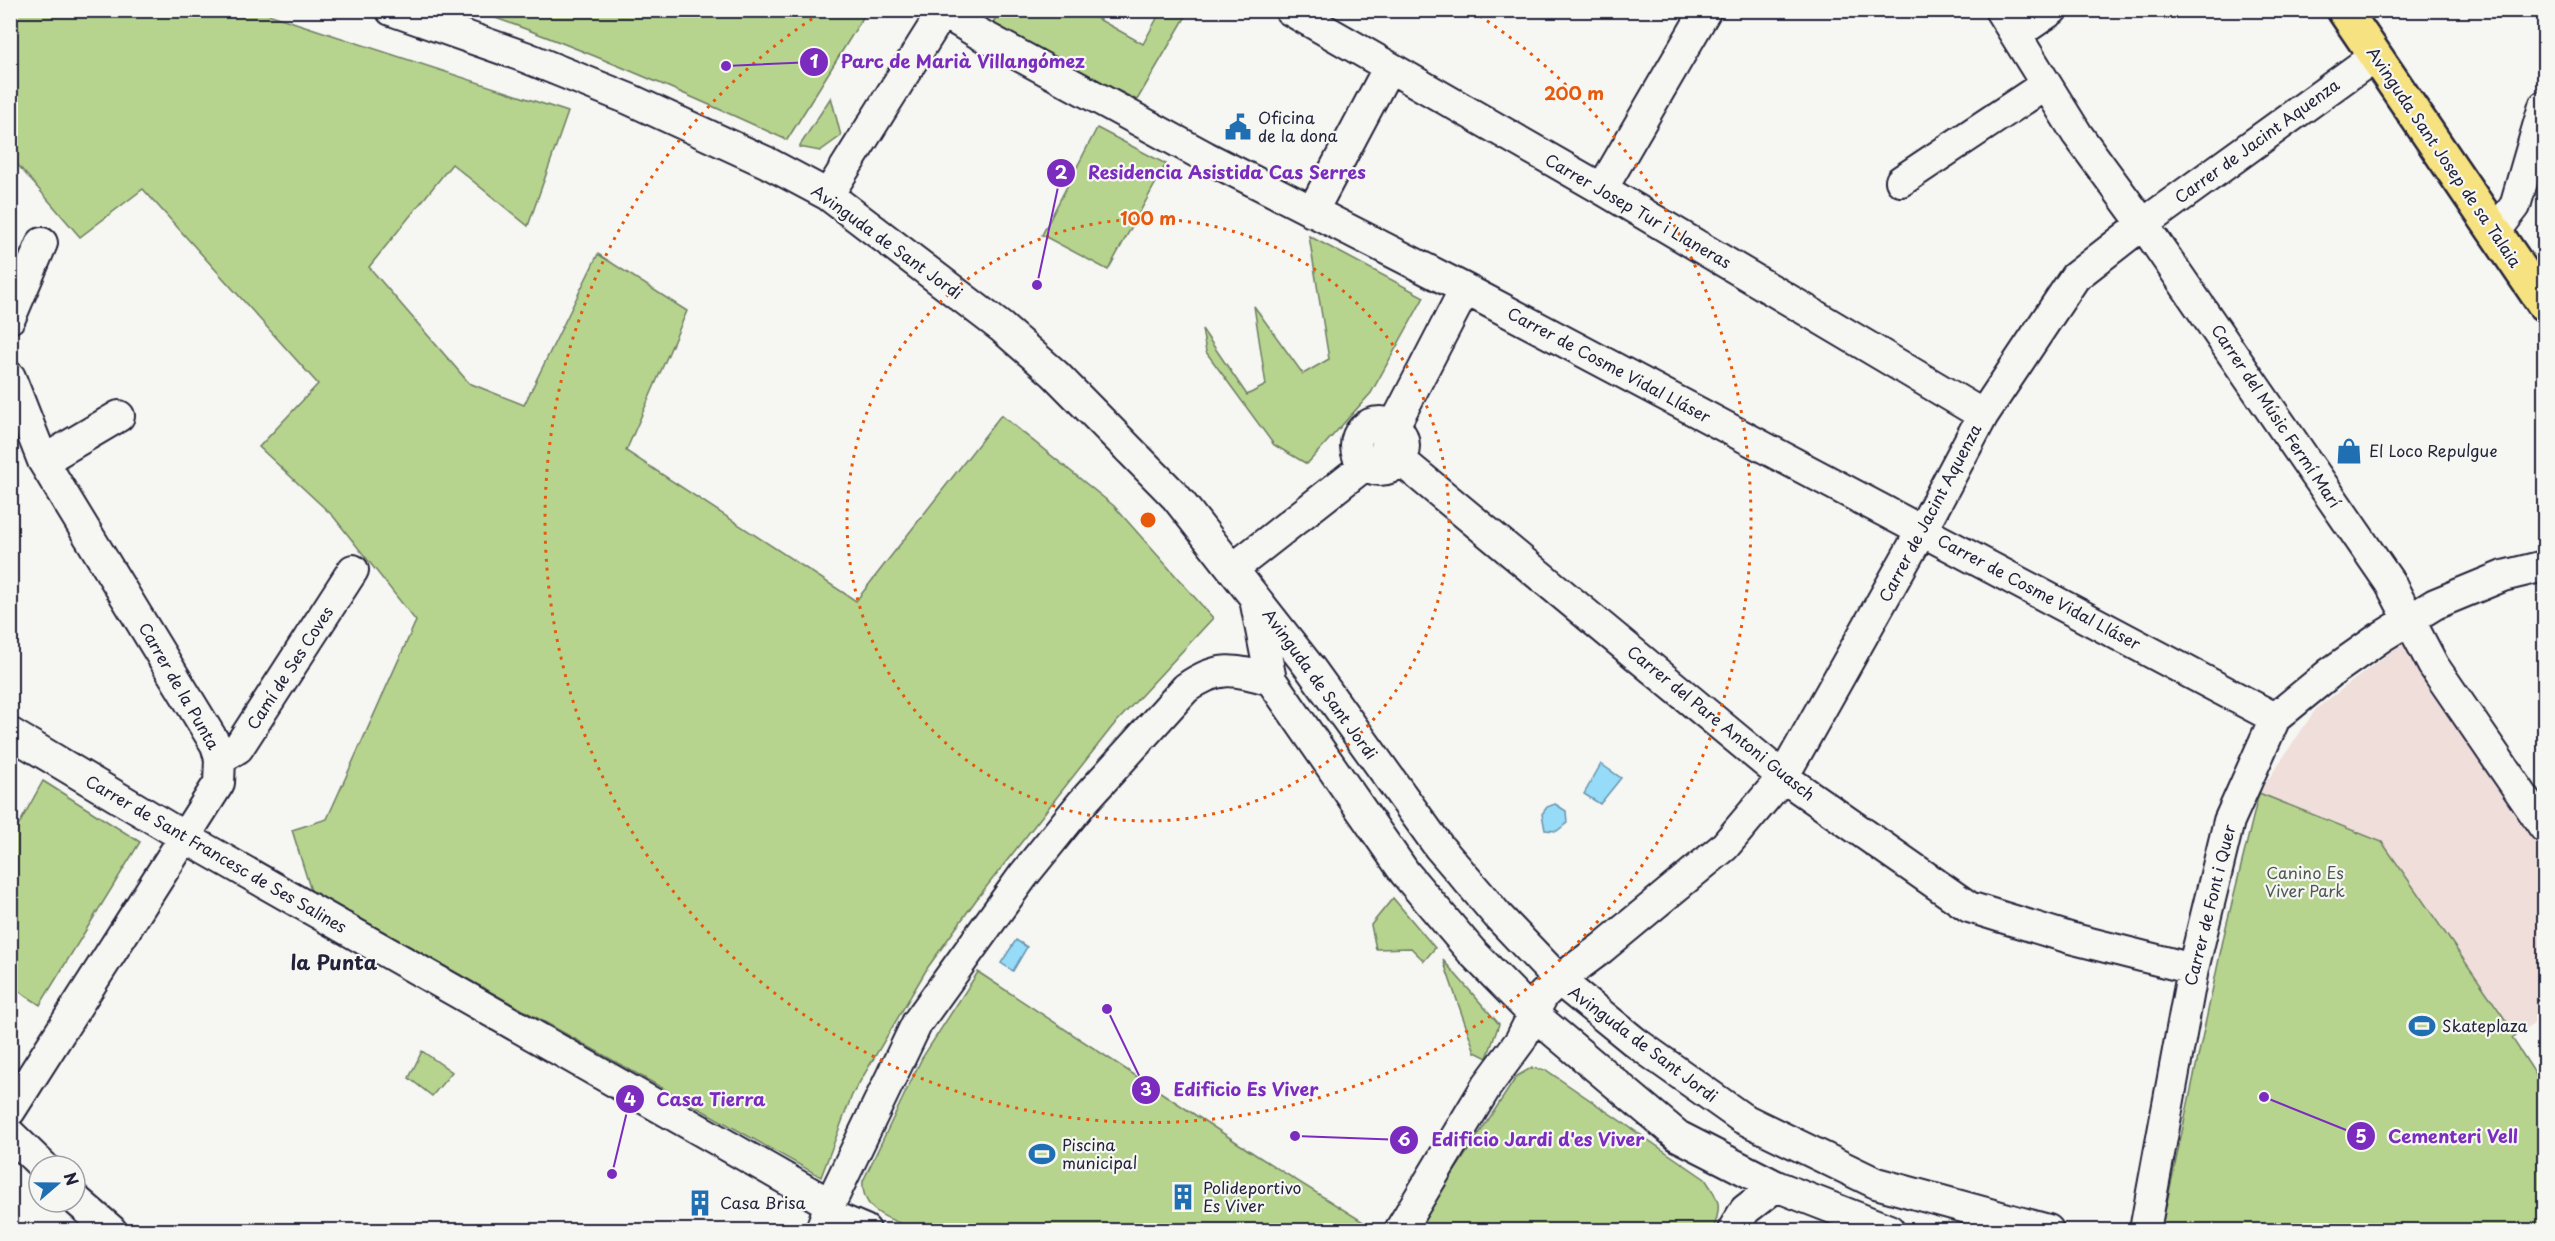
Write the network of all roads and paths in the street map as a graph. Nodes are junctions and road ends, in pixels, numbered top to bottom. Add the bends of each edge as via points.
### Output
1 (391, 10) edge
2 (1290, 10) edge
3 (1706, 10) edge
4 (2052, 10) edge
5 (2344, 10) edge
6 (944, 11) edge
7 (1327, 20) edge
8 (2009, 22) edge
9 (2374, 56) junction
10 (1389, 67) junction
11 (2045, 86) junction
12 (2544, 106) edge
13 (1902, 181) dead end
14 (1602, 189) junction
15 (828, 195) junction
16 (1312, 212) junction
17 (2143, 224) junction
18 (2495, 232) junction
19 (42, 243) dead end
20 (1465, 289) junction
21 (2544, 304) edge
22 (10, 318) edge
23 (10, 377) edge
24 (1983, 415) junction
25 (119, 416) dead end
26 (1386, 450) junction
27 (43, 461) junction
28 (1922, 530) junction
29 (2544, 566) edge
30 (1234, 568) junction
31 (353, 570) dead end
32 (1255, 596) junction
33 (2409, 619) junction
34 (1271, 680) junction
35 (2275, 718) junction
36 (10, 733) edge
37 (220, 759) junction
38 (1783, 777) junction
39 (2544, 826) edge
40 (186, 838) junction
41 (2193, 969) junction
42 (1559, 980) junction
43 (1533, 1014) junction
44 (10, 1111) edge
45 (10, 1134) edge
46 (31, 1154) edge
47 (1776, 1186) junction
48 (87, 1209) edge
49 (826, 1216) edge
50 (111, 1230) edge
51 (865, 1230) edge
52 (1400, 1230) edge
53 (1733, 1230) edge
54 (1889, 1230) edge
55 (2048, 1230) edge
56 (2145, 1230) edge

1 - 15 street, Avinguda de Sant Jordi via 629,99
2 - 7 street, Carrer Josep Tur i Llaneras
3 - 14 street
4 - 8 street
5 - 9 main road, Avinguda Sant Josep de sa Talaia
6 - 15 street
6 - 16 street, Carrer de Cosme Vidal Lláser via 976,32
7 - 10 street, Carrer Josep Tur i Llaneras
8 - 11 street, Carrer del Músic Fermí Marí
9 - 17 street, Carrer de Jacint Aquenza
9 - 18 main road, Avinguda Sant Josep de sa Talaia
10 - 14 street, Carrer Josep Tur i Llaneras
10 - 16 street
11 - 13 street
11 - 17 street, Carrer del Músic Fermí Marí
12 - 18 street via 2515,206
14 - 24 street, Carrer Josep Tur i Llaneras
15 - 30 street, Avinguda de Sant Jordi via 1001,327 1055,374 1176,497
16 - 20 street, Carrer de Cosme Vidal Lláser
17 - 24 street, Carrer de Jacint Aquenza via 2075,277
17 - 33 street, Carrer del Músic Fermí Marí via 2390,583
18 - 21 main road, Avinguda Sant Josep de sa Talaia
19 - 22 street
20 - 26 street
20 - 28 street, Carrer de Cosme Vidal Lláser
23 - 27 street, Carrer de la Punta
24 - 28 street, Carrer de Jacint Aquenza
25 - 27 street
26 - 30 street
26 - 38 street, Carrer del Pare Antoni Guasch
27 - 37 street, Carrer de la Punta via 216,745
28 - 35 street, Carrer de Cosme Vidal Lláser
28 - 38 street, Carrer de Jacint Aquenza
29 - 33 street, Carrer de Font i Quer via 2503,576
30 - 32 street, Avinguda de Sant Jordi
31 - 37 street, Camí de Ses Coves via 238,748
32 - 34 street, Avinguda de Sant Jordi
32 - 42 street, Avinguda de Sant Jordi via 1439,847
33 - 35 street, Carrer de Font i Quer via 2330,673
33 - 39 street, Carrer del Músic Fermí Marí via 2433,665
34 - 43 street, Avinguda de Sant Jordi via 1405,873 1472,952
34 - 49 street via 1226,670 1204,675 1186,688 1082,803 1023,876 917,1023
35 - 41 street, Carrer de Font i Quer via 2233,796
36 - 40 street, Carrer de Sant Francesc de Ses Salines
37 - 40 street, Carrer de la Punta via 219,783
38 - 41 street, Carrer del Pare Antoni Guasch via 1969,908
38 - 42 street, Carrer de Jacint Aquenza via 1724,847
40 - 44 street, Carrer de la Punta
40 - 49 street, Carrer de Sant Francesc de Ses Salines
41 - 56 street, Carrer de Font i Quer
42 - 43 street, Carrer de Jacint Aquenza via 1543,995
42 - 55 street, Avinguda de Sant Jordi via 1635,1042 1742,1118 1876,1183
43 - 47 street, Avinguda de Sant Jordi via 1678,1136
43 - 52 street, Carrer de Jacint Aquenza via 1520,1041 1486,1087
45 - 46 street
47 - 53 street via 1745,1210
47 - 54 street, Avinguda de Sant Jordi
48 - 50 street
49 - 51 street, Carrer de Sant Francesc de Ses Salines

